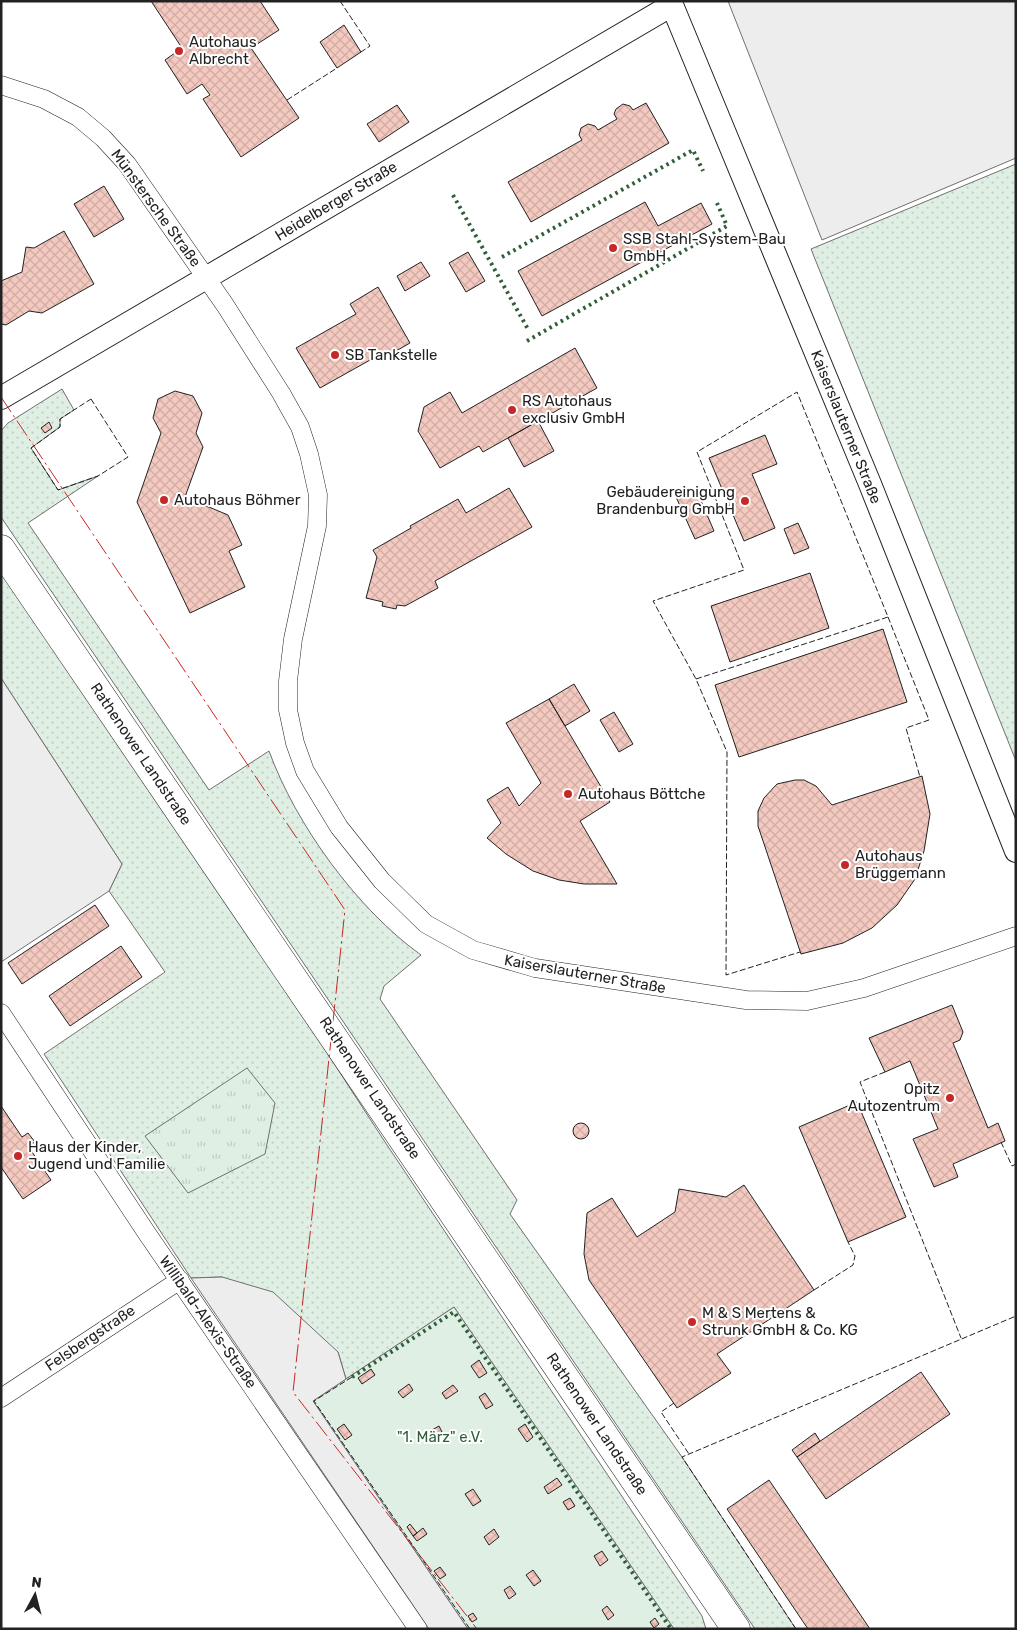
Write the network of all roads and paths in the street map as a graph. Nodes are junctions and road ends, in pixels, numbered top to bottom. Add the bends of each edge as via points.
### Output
1 (671, 3) edge
2 (1, 84) edge
3 (206, 277) junction
4 (1, 398) edge
5 (1, 549) edge
6 (1016, 851) edge
7 (1016, 936) edge
8 (1, 1013) edge
9 (180, 1280) junction
10 (1, 1398) edge
11 (418, 1629) edge
12 (736, 1629) edge

1 - 3 street, Heidelberger Straße
1 - 6 street, Kaiserslauterner Straße via 870,484
2 - 3 street, Münstersche Straße via 44,99 78,117 103,138 127,164
3 - 4 street, Heidelberger Straße
3 - 7 street, Kaiserslauterner Straße via 300,427 318,495 317,526 292,639 288,681 288,710 295,742 305,771 339,827 382,881 426,924 473,950 535,968 746,1000 807,1001 864,988
5 - 12 main road, Rathenower Landstraße
8 - 9 street, Willibald-Alexis-Straße
9 - 10 street, Felsbergstraße
9 - 11 street, Willibald-Alexis-Straße

